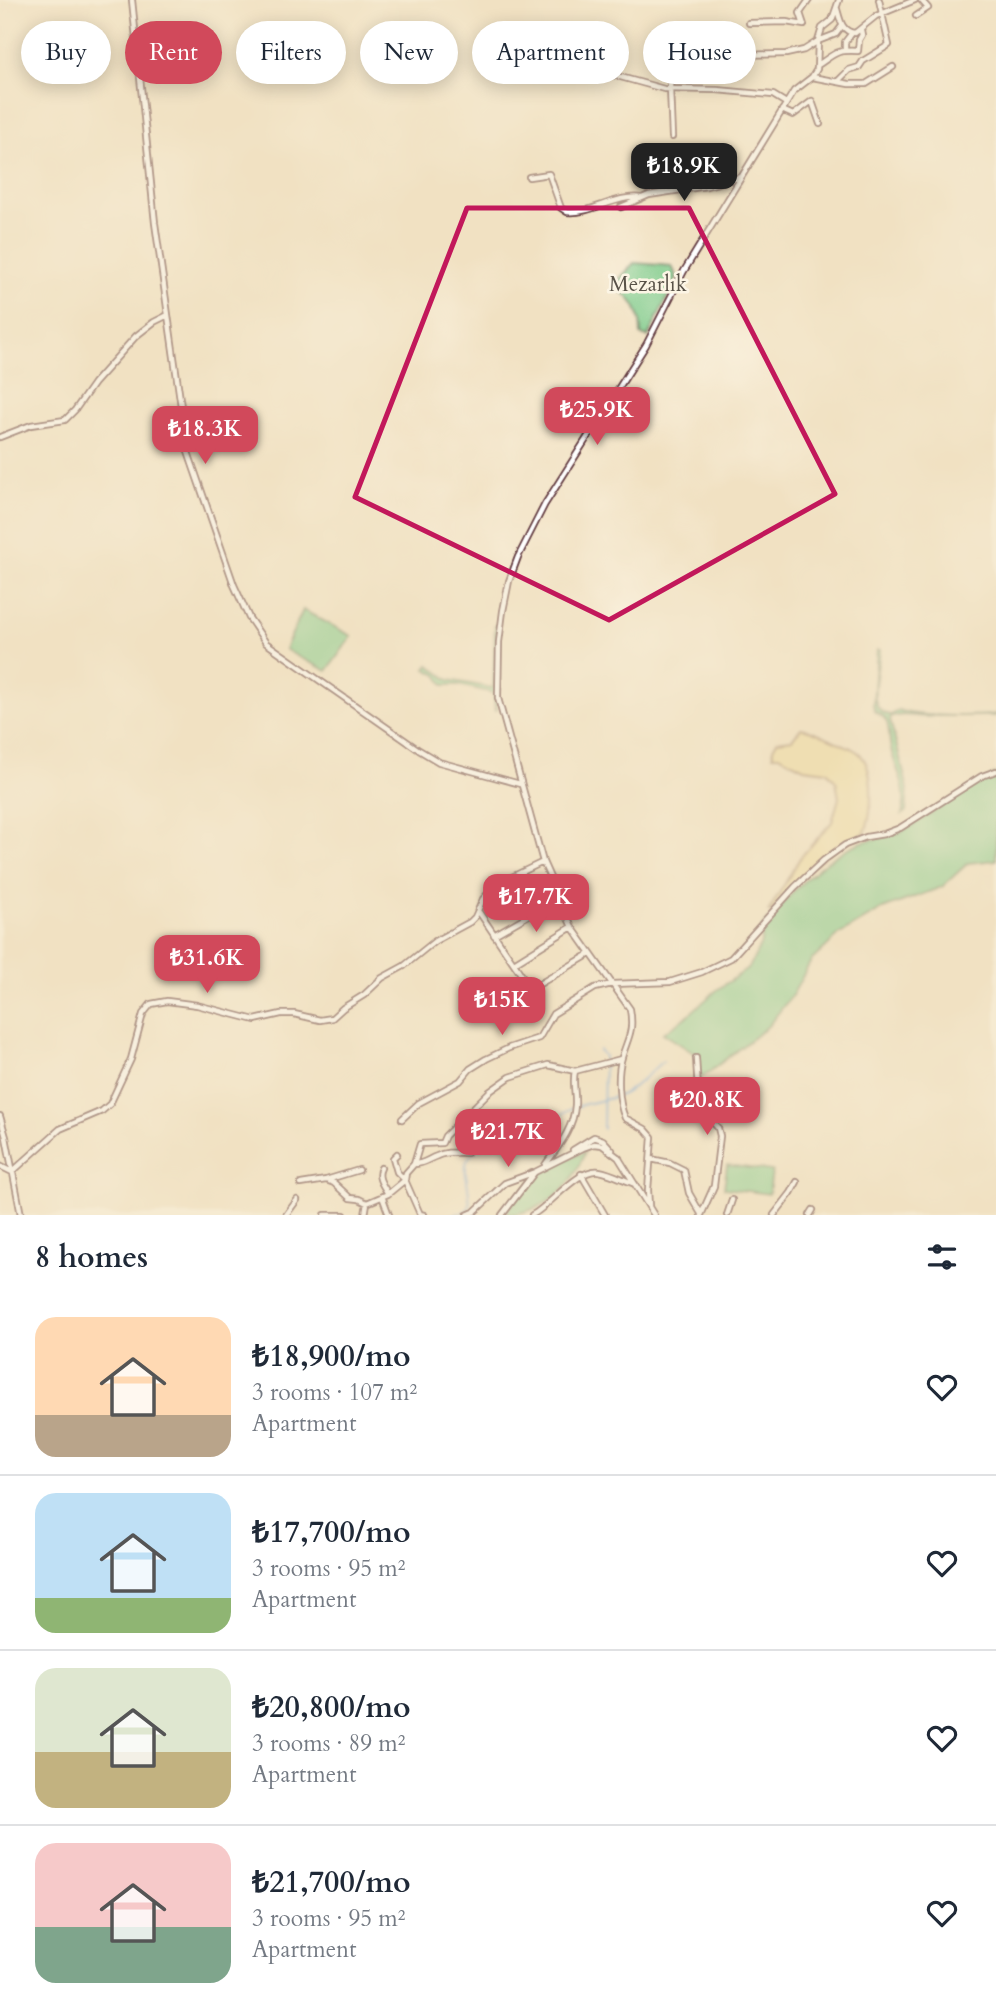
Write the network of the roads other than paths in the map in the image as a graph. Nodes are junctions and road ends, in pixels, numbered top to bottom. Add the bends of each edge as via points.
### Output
1 (132, 0) edge
2 (809, 0) edge
3 (839, 0) edge
4 (879, 0) edge
5 (915, 0) edge
6 (920, 0) edge
7 (837, 8) junction
8 (883, 12) junction
9 (916, 16) dead end
10 (756, 23) edge
11 (842, 26) junction
12 (861, 30) junction
13 (852, 33) junction
14 (818, 41) junction
15 (845, 49) junction
16 (756, 55) edge
17 (818, 65) junction
18 (893, 67) dead end
19 (812, 77) junction
20 (629, 79) edge
21 (838, 81) junction
22 (670, 84) edge
23 (670, 88) junction
24 (786, 103) junction
25 (782, 110) junction
26 (820, 124) dead end
27 (672, 137) dead end
28 (529, 177) dead end
29 (741, 177) junction
30 (642, 198) junction
31 (621, 207) dead end
32 (168, 315) junction
33 (0, 437) edge
34 (996, 771) edge
35 (521, 784) junction
36 (544, 862) junction
37 (558, 898) junction
38 (478, 911) junction
39 (572, 927) junction
40 (494, 935) junction
41 (590, 954) junction
42 (514, 963) junction
43 (612, 984) junction
44 (696, 1058) dead end
45 (621, 1059) junction
46 (575, 1071) junction
47 (0, 1116) edge
48 (402, 1119) dead end
49 (467, 1153) dead end
50 (397, 1154) dead end
51 (651, 1159) junction
52 (414, 1164) junction
53 (0, 1166) edge
54 (545, 1166) junction
55 (381, 1168) dead end
56 (359, 1170) dead end
57 (12, 1172) junction
58 (535, 1172) junction
59 (581, 1174) junction
60 (326, 1180) junction
61 (405, 1180) junction
62 (797, 1182) dead end
63 (301, 1184) dead end
64 (636, 1185) junction
65 (385, 1195) junction
66 (297, 1200) dead end
67 (732, 1200) dead end
68 (368, 1203) junction
69 (649, 1206) junction
70 (700, 1214) edge
71 (22, 1215) edge
72 (286, 1215) edge
73 (325, 1215) edge
74 (344, 1215) edge
75 (365, 1215) edge
76 (389, 1215) edge
77 (421, 1215) edge
78 (467, 1215) edge
79 (502, 1215) edge
80 (533, 1215) edge
81 (605, 1215) edge
82 (654, 1215) edge
83 (727, 1215) edge
84 (774, 1215) edge

1 - 32 street
2 - 10 street via 800,13 804,25
3 - 7 street
4 - 8 street
5 - 8 street
6 - 9 street via 928,8
7 - 11 street
7 - 14 street
8 - 12 street
8 - 21 street via 889,45
11 - 13 street
11 - 14 street via 836,34
12 - 13 street
12 - 15 street via 858,51
13 - 15 street
14 - 16 street via 786,54
14 - 17 street
15 - 17 street
17 - 19 street
18 - 21 street via 866,84
19 - 21 street
19 - 24 street
20 - 23 street
22 - 23 street
23 - 24 street via 773,94
23 - 27 street
24 - 25 street
25 - 26 street via 795,115 812,101
25 - 29 street
28 - 30 street via 549,174 561,208 570,213 627,196
29 - 30 street
29 - 35 street via 646,345 545,504 509,581 498,698
30 - 31 street
32 - 33 street via 136,336 65,420 31,425
32 - 35 street via 187,449 234,585 256,631 266,643 439,762
34 - 43 street via 900,828 845,845 795,887 731,958 670,982
35 - 36 street
36 - 37 street
36 - 38 street via 497,884
37 - 39 street
37 - 40 street
38 - 40 street
38 - 57 street via 470,922 435,941 326,1020 281,1014 255,1020 167,1000 151,1004 110,1104 60,1129
39 - 41 street
39 - 42 street
40 - 42 street
41 - 42 street via 531,989
41 - 43 street
43 - 45 street via 629,1009 632,1024
43 - 48 street via 595,988 553,1014 539,1038 486,1059
44 - 70 street via 699,1107 720,1136 714,1186
45 - 46 street
45 - 51 street via 625,1118 650,1134
46 - 52 street via 548,1065 510,1077 489,1092 442,1143 420,1144
46 - 54 street via 574,1113 567,1134
47 - 57 street
49 - 52 street via 451,1152
50 - 61 street via 393,1158 397,1172
51 - 69 street
51 - 70 street via 684,1170
52 - 61 street
53 - 57 street
54 - 58 street
54 - 64 street via 598,1144 619,1158
55 - 65 street
56 - 60 street
57 - 71 street
58 - 78 street via 505,1183
58 - 79 street
59 - 64 street via 601,1171
59 - 80 street
59 - 81 street
60 - 63 street
60 - 68 street via 350,1198
61 - 65 street
61 - 77 street
62 - 84 street
64 - 69 street
65 - 68 street
65 - 76 street
66 - 72 street
67 - 83 street
68 - 75 street
69 - 82 street
73 - 74 street

